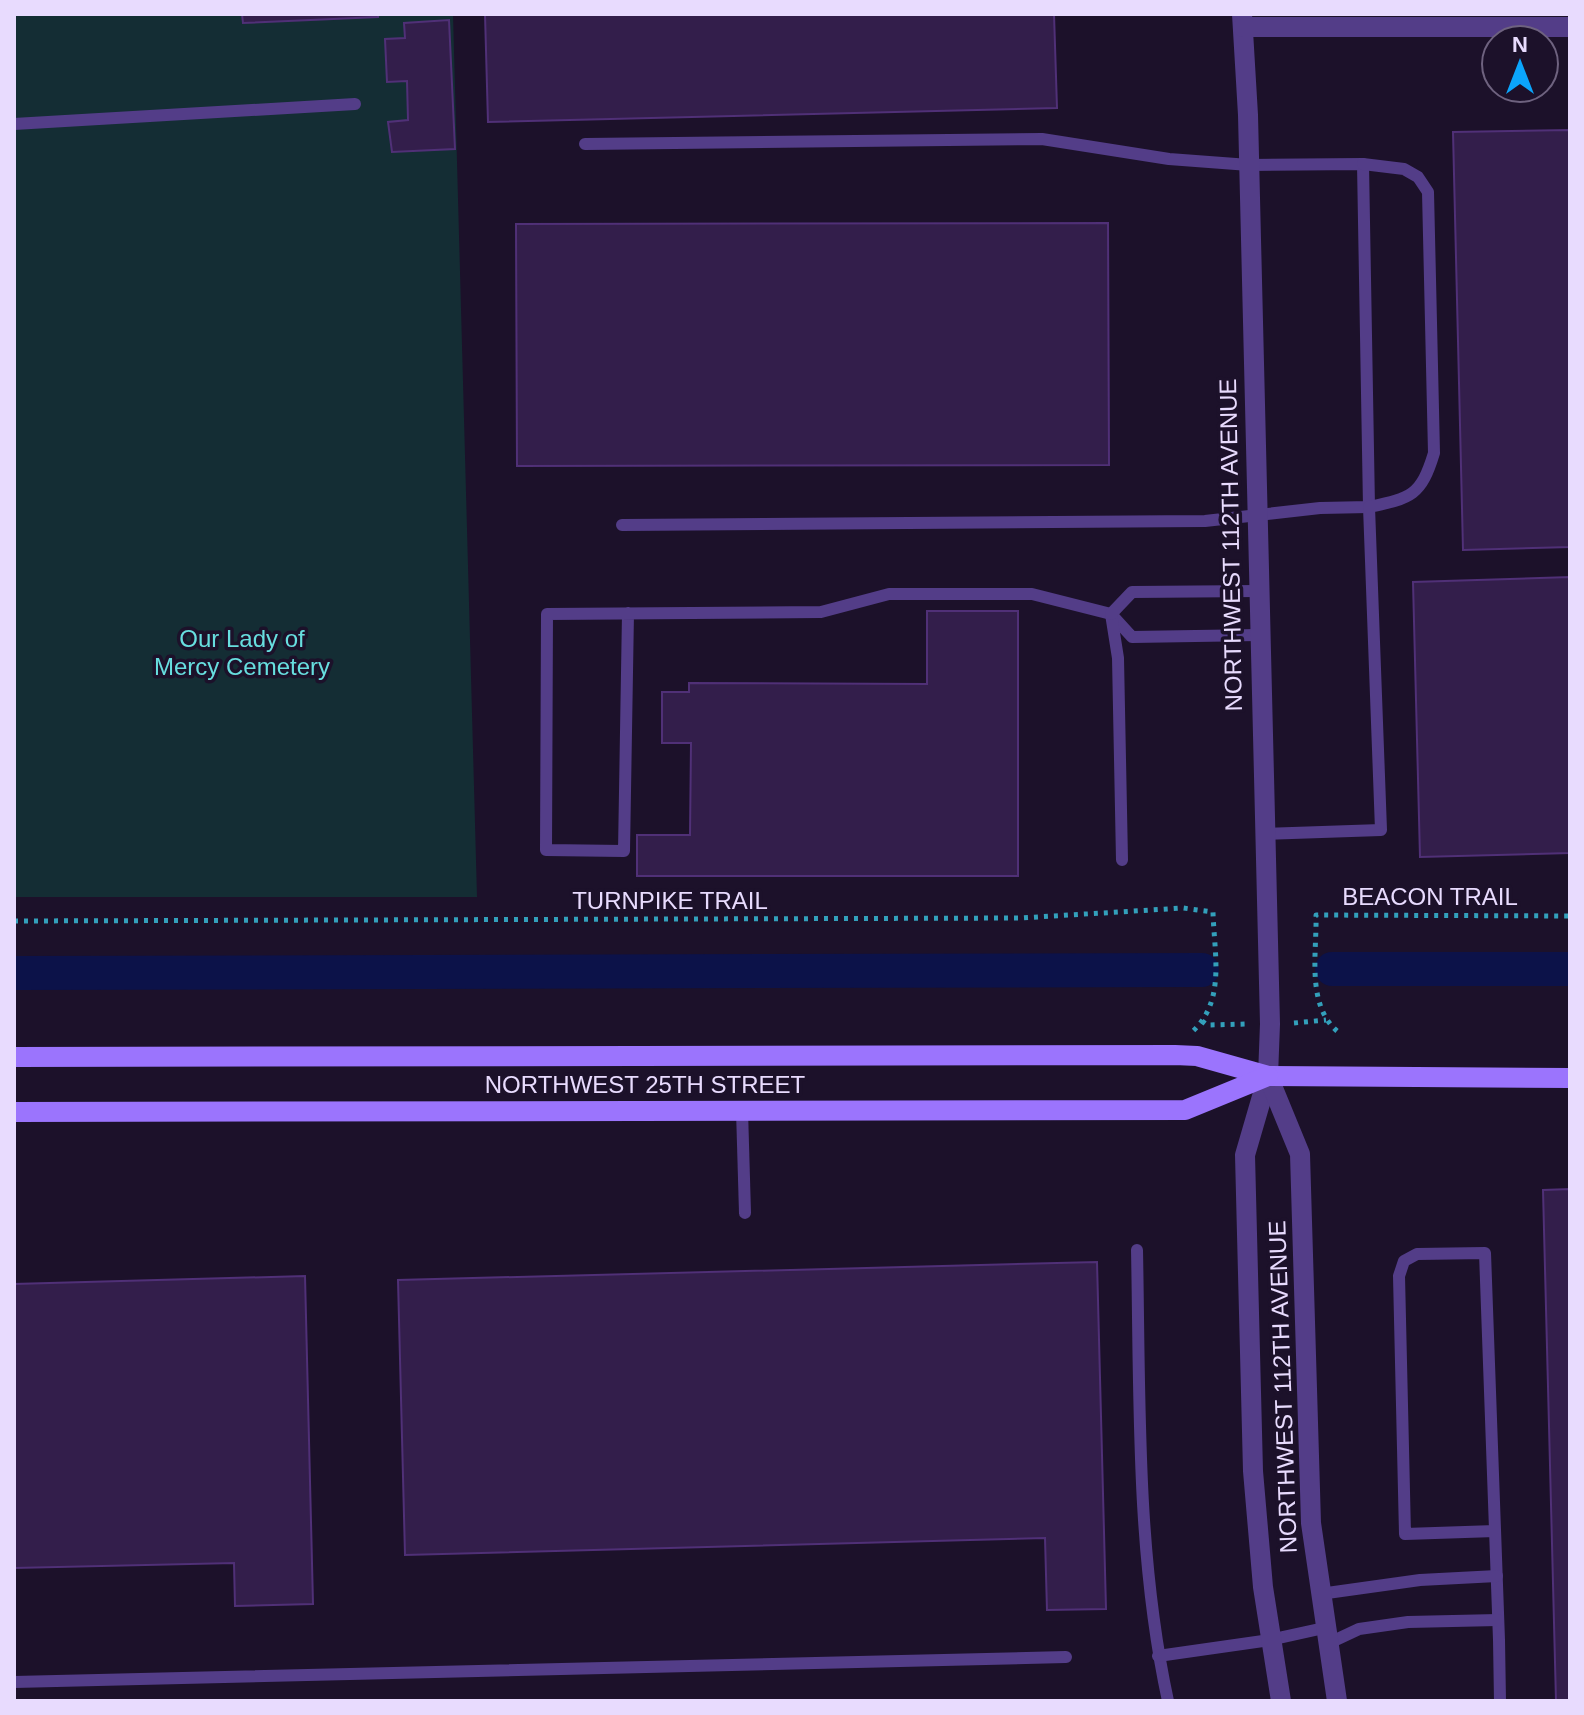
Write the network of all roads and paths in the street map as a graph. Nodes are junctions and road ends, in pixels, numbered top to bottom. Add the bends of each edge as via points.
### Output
1 (1242, 21) edge
2 (1570, 27) edge
3 (355, 104) dead end
4 (14, 124) edge
5 (585, 144) dead end
6 (1363, 164) junction
7 (1249, 165) junction
8 (1369, 507) junction
9 (1256, 517) junction
10 (622, 525) dead end
11 (1258, 591) junction
12 (628, 613) junction
13 (1111, 614) junction
14 (1259, 635) junction
15 (1265, 834) junction
16 (1122, 860) dead end
17 (1570, 916) edge
18 (14, 921) edge
19 (1337, 1031) dead end
20 (1186, 1033) dead end
21 (14, 1057) edge
22 (1268, 1076) junction
23 (1570, 1078) edge
24 (742, 1110) junction
25 (14, 1112) edge
26 (745, 1213) dead end
27 (1137, 1250) dead end
28 (1495, 1531) junction
29 (1497, 1576) junction
30 (1320, 1594) junction
31 (1498, 1620) junction
32 (1326, 1636) junction
33 (1270, 1640) junction
34 (1158, 1656) junction
35 (1066, 1657) dead end
36 (14, 1682) edge
37 (1168, 1701) edge
38 (1281, 1701) edge
39 (1337, 1701) edge
40 (1500, 1701) edge

1 - 2 street
1 - 7 street, NORTHWEST 112TH AVENUE
3 - 4 lane
5 - 7 lane via 1042,139 1169,159
6 - 7 lane
6 - 8 lane
6 - 8 lane via 1404,169 1428,192 1434,453 1427,479 1415,494
7 - 9 street, NORTHWEST 112TH AVENUE
8 - 9 lane
8 - 15 lane via 1381,830
9 - 10 lane
9 - 11 street, NORTHWEST 112TH AVENUE
11 - 13 lane via 1132,592
11 - 14 street, NORTHWEST 112TH AVENUE
12 - 12 lane via 547,614 546,850 624,851
12 - 13 lane via 821,612 889,594 1032,594
13 - 14 lane via 1132,637
13 - 16 lane via 1118,658
14 - 15 street, NORTHWEST 112TH AVENUE
15 - 22 street, NORTHWEST 112TH AVENUE
17 - 19 path, BEACON TRAIL via 1316,915 1317,994 1323,1021
18 - 20 path, TURNPIKE TRAIL via 1021,918 1183,908 1213,912 1215,993 1205,1023
21 - 22 main road, NORTHWEST 25TH STREET via 1175,1055
22 - 23 main road, NORTHWEST 25TH STREET
22 - 24 main road, NORTHWEST 25TH STREET via 1185,1110
22 - 30 street, NORTHWEST 112TH AVENUE via 1300,1154 1308,1466
22 - 33 street, NORTHWEST 112TH AVENUE via 1245,1155 1253,1471
24 - 25 main road, NORTHWEST 25TH STREET
24 - 26 lane
27 - 34 lane via 1144,1553
28 - 28 lane via 1485,1253 1417,1254 1404,1261 1399,1276 1405,1534
28 - 29 lane
29 - 30 lane
29 - 31 lane
30 - 32 street, NORTHWEST 112TH AVENUE
31 - 32 lane via 1408,1622
31 - 40 lane
32 - 33 lane
32 - 39 street, NORTHWEST 112TH AVENUE
33 - 34 lane
33 - 38 street, NORTHWEST 112TH AVENUE
34 - 37 lane
35 - 36 lane

